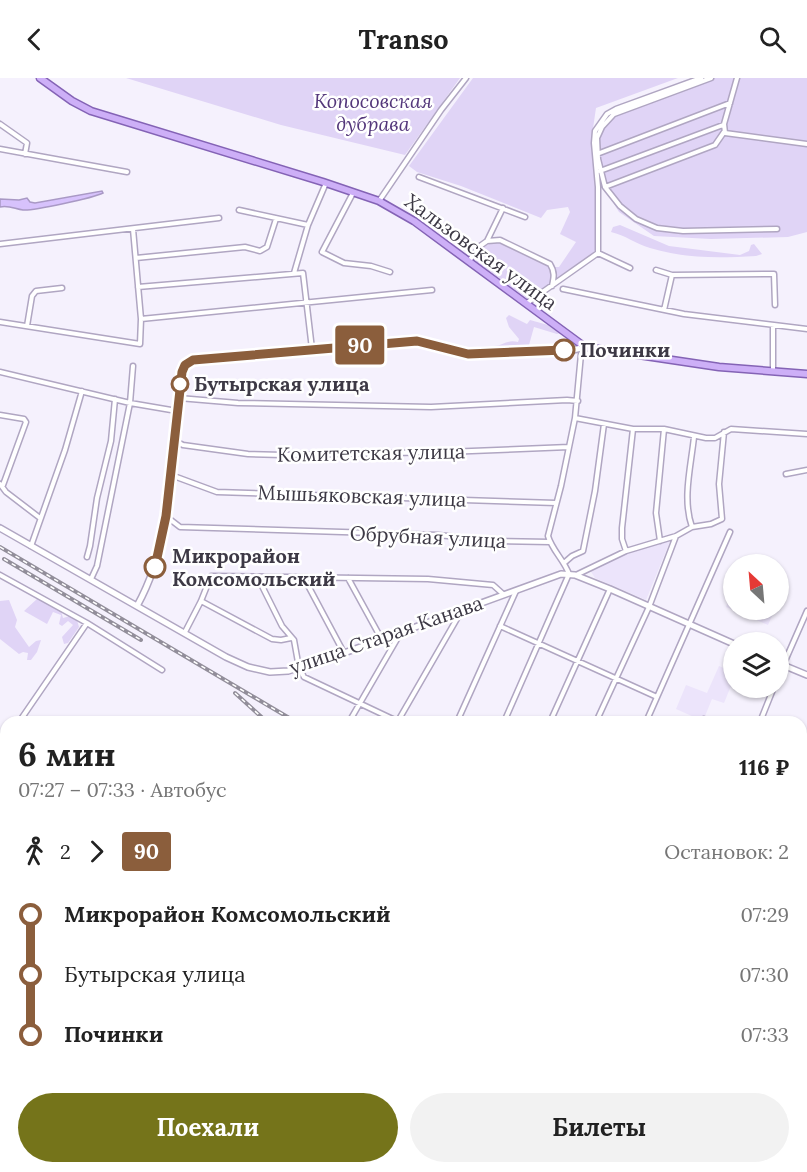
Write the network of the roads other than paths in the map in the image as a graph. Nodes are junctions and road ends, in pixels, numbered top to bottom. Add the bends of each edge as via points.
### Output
1 (40, 78) edge
2 (466, 78) edge
3 (701, 78) edge
4 (711, 78) edge
5 (736, 78) edge
6 (730, 103) junction
7 (0, 124) edge
8 (724, 124) junction
9 (724, 132) junction
10 (807, 144) edge
11 (0, 149) edge
12 (25, 153) junction
13 (597, 154) junction
14 (600, 171) junction
15 (127, 172) dead end
16 (419, 177) dead end
17 (326, 183) junction
18 (605, 187) junction
19 (354, 192) junction
20 (379, 201) junction
21 (503, 208) junction
22 (239, 210) dead end
23 (525, 217) dead end
24 (219, 218) dead end
25 (276, 219) junction
26 (308, 225) junction
27 (133, 229) junction
28 (777, 229) dead end
29 (488, 241) junction
30 (0, 244) edge
31 (598, 253) junction
32 (136, 258) junction
33 (469, 261) junction
34 (630, 268) dead end
35 (656, 270) dead end
36 (390, 272) dead end
37 (294, 273) junction
38 (672, 274) junction
39 (552, 286) junction
40 (138, 287) junction
41 (62, 288) dead end
42 (563, 289) dead end
43 (432, 290) dead end
44 (306, 303) junction
45 (526, 304) junction
46 (775, 305) dead end
47 (664, 310) junction
48 (141, 319) junction
49 (0, 322) edge
50 (773, 325) junction
51 (27, 326) junction
52 (807, 329) edge
53 (585, 347) junction
54 (312, 349) junction
55 (134, 366) dead end
56 (773, 371) junction
57 (0, 372) edge
58 (807, 374) edge
59 (82, 391) junction
60 (179, 398) junction
61 (115, 399) junction
62 (578, 401) junction
63 (130, 403) junction
64 (177, 411) junction
65 (0, 415) edge
66 (575, 418) junction
67 (604, 424) junction
68 (633, 429) junction
69 (664, 429) junction
70 (724, 432) junction
71 (807, 434) edge
72 (694, 436) junction
73 (715, 438) junction
74 (174, 441) junction
75 (723, 443) junction
76 (569, 447) junction
77 (807, 470) edge
78 (786, 474) dead end
79 (171, 475) junction
80 (1, 485) edge
81 (556, 503) junction
82 (166, 516) junction
83 (40, 518) junction
84 (692, 527) junction
85 (0, 528) edge
86 (730, 532) dead end
87 (676, 536) junction
88 (660, 541) junction
89 (550, 542) junction
90 (31, 546) junction
91 (626, 551) junction
92 (87, 557) dead end
93 (564, 562) junction
94 (572, 574) junction
95 (0, 575) edge
96 (258, 578) junction
97 (267, 578) junction
98 (304, 578) junction
99 (348, 578) junction
100 (90, 581) junction
101 (262, 584) junction
102 (516, 589) junction
103 (610, 589) junction
104 (503, 594) junction
105 (201, 601) junction
106 (137, 606) junction
107 (649, 607) junction
108 (462, 609) junction
109 (807, 611) edge
110 (87, 623) junction
111 (690, 625) junction
112 (500, 626) junction
113 (185, 632) junction
114 (401, 632) junction
115 (291, 638) junction
116 (723, 639) edge
117 (382, 640) junction
118 (539, 643) junction
119 (789, 648) edge
120 (344, 653) junction
121 (577, 662) junction
122 (789, 667) edge
123 (299, 668) junction
124 (162, 670) dead end
125 (807, 675) edge
126 (616, 680) junction
127 (657, 697) junction
128 (769, 698) edge
129 (360, 704) junction
130 (23, 716) edge
131 (353, 716) edge
132 (387, 716) edge
133 (401, 716) edge
134 (460, 716) edge
135 (507, 716) edge
136 (553, 716) edge
137 (599, 716) edge
138 (649, 716) edge
139 (762, 716) edge

1 - 17 main road, Хальзовская улица via 91,111
2 - 20 street
3 - 31 street via 616,109 595,131
4 - 13 street via 614,114 597,138
5 - 6 street
6 - 8 street
6 - 13 street
7 - 12 street via 27,143
8 - 9 street
8 - 14 street
9 - 10 street
9 - 18 street via 715,145
11 - 12 street
12 - 15 street
13 - 14 street
14 - 18 street
16 - 21 street, Хальзовская улица
17 - 19 main road, Хальзовская улица
17 - 26 street
18 - 28 street via 636,219 657,228
19 - 20 main road, Хальзовская улица
19 - 36 street via 322,252 344,263
20 - 33 main road, Хальзовская улица
21 - 23 street, Хальзовская улица
21 - 29 street
22 - 25 street
24 - 27 street
25 - 26 street
25 - 32 street via 267,247 260,251 244,247
26 - 37 street
27 - 30 street
27 - 32 street
29 - 33 street
29 - 39 street via 500,240 550,264 554,269
31 - 34 street
31 - 39 street
32 - 40 street
33 - 45 main road, Хальзовская улица
35 - 38 street
37 - 40 street
37 - 44 street via 303,273
38 - 46 street via 774,274
38 - 47 street
39 - 45 street
40 - 48 street
41 - 51 street via 36,291
42 - 47 street
43 - 44 street
44 - 48 street
44 - 54 street
45 - 53 main road, Хальзовская улица
47 - 50 street
48 - 51 street via 140,344
49 - 51 street
50 - 52 street
50 - 56 street
53 - 54 street via 468,354 417,341
53 - 56 main road
53 - 62 street via 581,354
54 - 60 street via 188,362 182,372
55 - 63 street
56 - 58 main road
57 - 59 street
59 - 61 street
59 - 83 street
60 - 62 street via 431,408
60 - 64 street
61 - 63 street
61 - 92 street via 111,441
62 - 66 street
63 - 64 street
63 - 100 street via 97,566
64 - 74 street
65 - 80 street via 26,422
66 - 67 street
66 - 76 street
67 - 68 street
67 - 93 street via 583,551
68 - 69 street
68 - 91 street via 622,528
69 - 72 street
69 - 88 street via 656,513
70 - 71 street via 731,429
70 - 73 street
70 - 75 street
72 - 73 street
72 - 84 street via 687,504
73 - 75 street
74 - 76 street, Комитетская улица via 248,454 283,455
74 - 79 street
75 - 84 street, улица Старая Канава via 719,484 722,519
76 - 81 street
77 - 78 street
79 - 81 street, Мышьяковская улица via 217,492
79 - 82 street
80 - 83 street
81 - 89 street
82 - 89 street, Обрубная улица via 180,527
82 - 106 street via 155,567
83 - 90 street
84 - 87 street, улица Старая Канава
85 - 90 street, улица Старая Канава
86 - 111 street
87 - 88 street, улица Старая Канава
87 - 107 street
88 - 91 street, улица Старая Канава
89 - 93 street
90 - 100 street, улица Старая Канава
91 - 94 street, улица Старая Канава
93 - 94 street
94 - 102 street, улица Старая Канава
94 - 103 street
94 - 118 street
95 - 110 street
96 - 97 street
96 - 101 street
96 - 105 street via 211,576
97 - 98 street
97 - 101 street
98 - 99 street
98 - 120 street
99 - 104 street via 493,585
99 - 117 street
100 - 106 street, улица Старая Канава
101 - 115 street
102 - 104 street, улица Старая Канава
102 - 112 street
103 - 107 street
103 - 121 street
104 - 108 street, улица Старая Канава
105 - 113 street
105 - 115 street via 272,639
106 - 113 street, улица Старая Канава
107 - 111 street
107 - 126 street
108 - 114 street, улица Старая Канава
108 - 133 street
109 - 119 street
110 - 124 street
110 - 130 street
111 - 116 street
111 - 127 street
112 - 118 street
112 - 134 street
113 - 123 street, улица Старая Канава via 248,668 270,672
114 - 117 street, улица Старая Канава
114 - 129 street
115 - 123 street
117 - 120 street, улица Старая Канава
118 - 121 street
118 - 135 street
120 - 123 street, улица Старая Канава
121 - 126 street
121 - 136 street
122 - 125 street
123 - 129 street via 304,676
126 - 127 street
126 - 137 street
127 - 138 street
128 - 139 street
129 - 131 street
129 - 132 street

